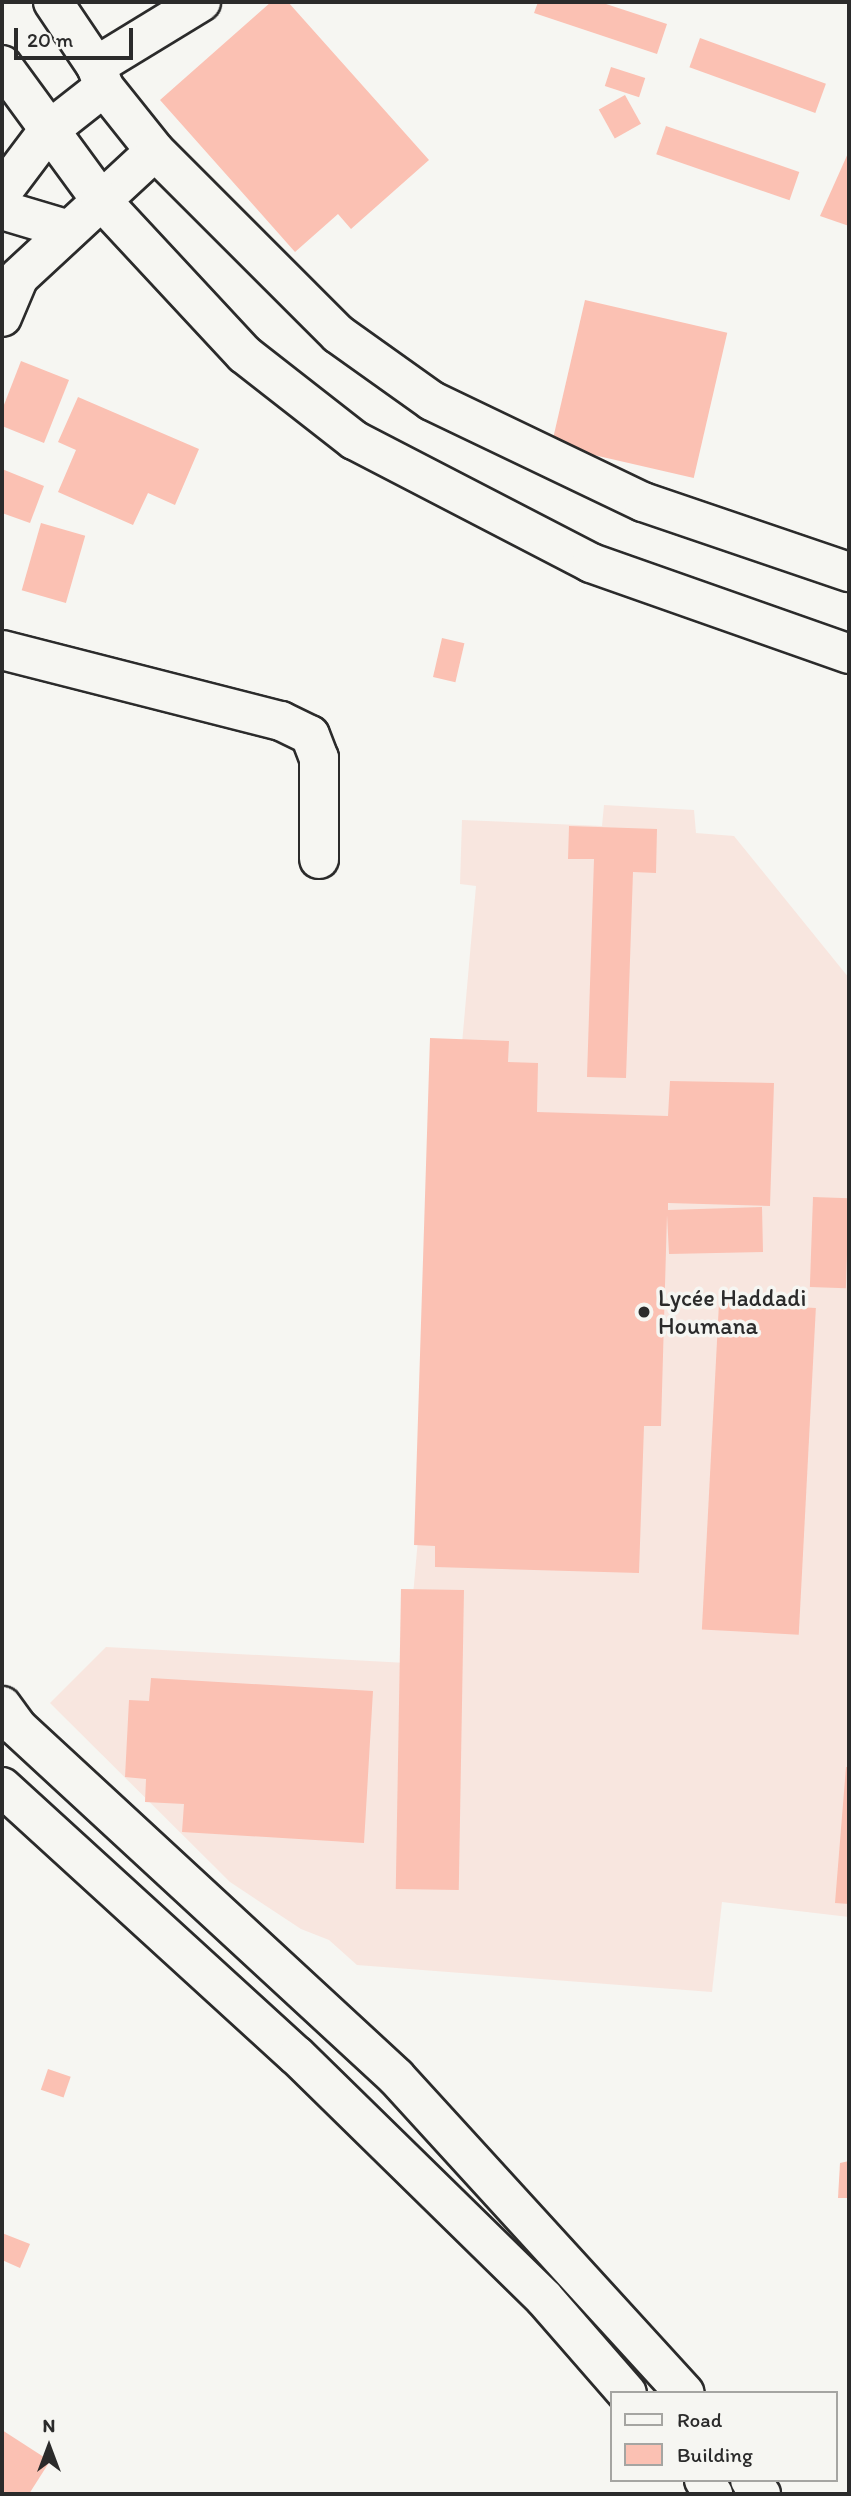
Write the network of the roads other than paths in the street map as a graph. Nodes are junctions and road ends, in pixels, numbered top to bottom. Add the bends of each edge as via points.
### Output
1 (54, 2) edge
2 (201, 2) edge
3 (2, 65) edge
4 (100, 77) junction
5 (48, 131) junction
6 (155, 151) junction
7 (2, 192) edge
8 (100, 199) junction
9 (2, 210) edge
10 (69, 230) junction
11 (10, 275) edge
12 (2, 317) edge
13 (849, 572) edge
14 (2, 650) edge
15 (849, 654) edge
16 (318, 859) dead end
17 (2, 1706) edge
18 (2, 1787) edge
19 (625, 2391) edge
20 (683, 2391) edge

1 - 4 main road
2 - 4 main road
3 - 5 main road
4 - 5 main road
4 - 6 main road
5 - 7 main road
5 - 8 main road
6 - 8 main road
6 - 13 main road via 338,334 432,401 643,502
8 - 10 main road
8 - 15 main road via 244,354 354,440 591,564
9 - 10 main road
10 - 11 main road
11 - 12 main road
14 - 16 main road via 281,721 310,735 319,758
17 - 20 main road via 17,1727 396,2077
18 - 19 main road via 297,2056 544,2298

